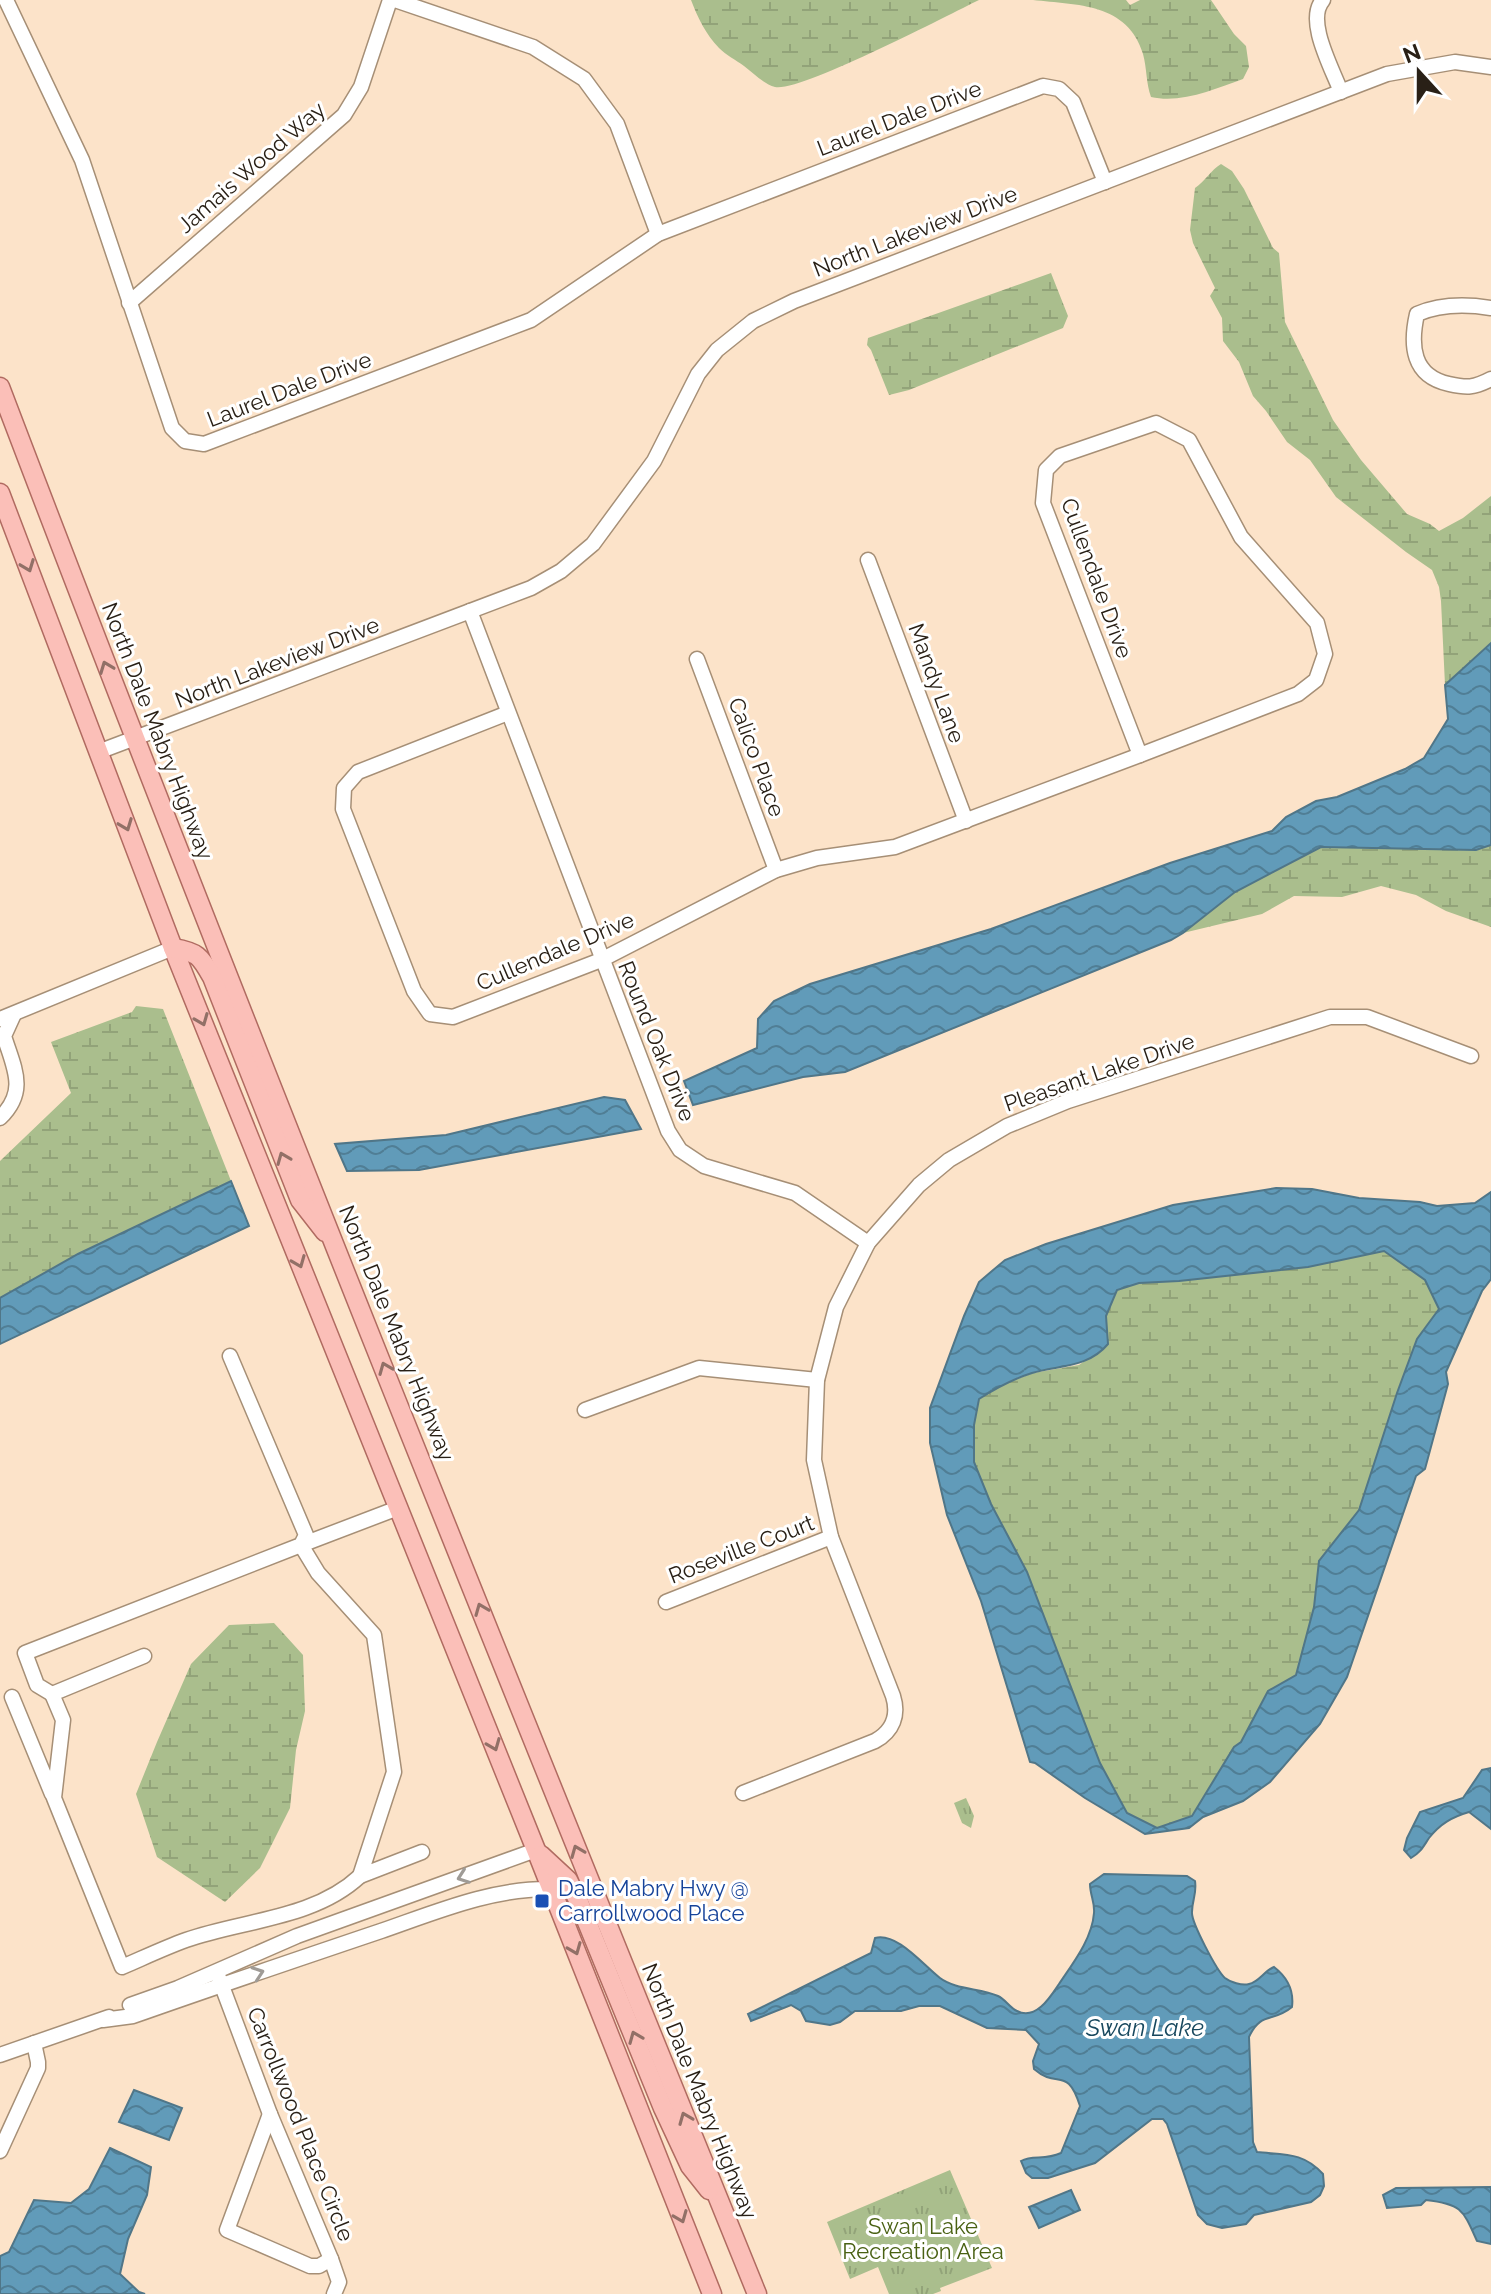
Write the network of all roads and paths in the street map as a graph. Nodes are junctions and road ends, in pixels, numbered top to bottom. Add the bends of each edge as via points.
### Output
1 (6, 0) edge
2 (393, 0) edge
3 (1323, 0) edge
4 (1491, 67) edge
5 (1341, 92) junction
6 (1105, 182) junction
7 (658, 234) junction
8 (129, 303) junction
9 (1491, 308) edge
10 (1491, 379) edge
11 (0, 387) edge
12 (0, 493) edge
13 (868, 560) dead end
14 (470, 611) junction
15 (697, 659) dead end
16 (508, 713) junction
17 (134, 740) junction
18 (98, 752) junction
19 (1140, 755) junction
20 (966, 821) junction
21 (776, 870) junction
22 (173, 948) junction
23 (601, 960) junction
24 (7, 1017) edge
25 (1471, 1056) dead end
26 (0, 1118) edge
27 (868, 1243) junction
28 (337, 1248) junction
29 (230, 1356) dead end
30 (817, 1380) junction
31 (585, 1410) dead end
32 (398, 1508) junction
33 (831, 1537) junction
34 (301, 1545) junction
35 (666, 1602) dead end
36 (144, 1656) dead end
37 (52, 1694) junction
38 (12, 1697) dead end
39 (743, 1793) dead end
40 (54, 1798) junction
41 (536, 1850) junction
42 (422, 1852) dead end
43 (360, 1876) junction
44 (551, 1889) junction
45 (409, 1896) junction
46 (288, 1914) junction
47 (417, 1919) junction
48 (297, 1936) junction
49 (308, 1955) junction
50 (219, 1978) junction
51 (103, 2020) junction
52 (34, 2043) junction
53 (0, 2055) edge
54 (270, 2114) junction
55 (0, 2151) edge
56 (721, 2205) junction
57 (331, 2259) junction
58 (334, 2294) edge
59 (712, 2294) edge
60 (757, 2294) edge

1 - 8 street, Laurel Dale Drive via 82,160
2 - 7 street via 533,47 584,79 617,124
2 - 8 street, Jamais Wood Way via 361,87 344,115
3 - 5 street via 1316,25
4 - 5 street, North Lakeview Drive via 1455,62 1387,74
5 - 6 street, North Lakeview Drive
6 - 7 street, Laurel Dale Drive via 1073,102 1059,89 1043,86
6 - 14 street, North Lakeview Drive via 753,321 717,350 698,374 654,461 593,544 531,588
7 - 8 street, Laurel Dale Drive via 531,320 204,444 185,441 172,428
9 - 10 street via 1430,308 1417,314 1412,335 1418,360 1432,378 1469,388
17 -> 11 main road, North Dale Mabry Highway
12 -> 18 main road
13 - 20 street, Mandy Lane
14 - 16 street, Round Oak Drive
14 - 17 street, North Lakeview Drive
15 - 21 street, Calico Place
16 - 23 street, Round Oak Drive
16 - 23 street, Cullendale Drive via 358,772 344,788 343,809 414,991 430,1014 453,1017
17 - 18 street, North Lakeview Drive
17 - 28 main road, North Dale Mabry Highway
18 -> 22 main road
19 - 19 street, Cullendale Drive via 1298,694 1316,680 1325,654 1317,623 1241,537 1189,440 1156,423 1060,456 1046,470 1043,503
19 - 20 street, Cullendale Drive
20 - 21 street, Cullendale Drive via 895,847 817,858
21 - 23 street, Cullendale Drive
22 - 24 street
28 -> 22 main road via 300,1200 212,977 191,951
22 -> 32 main road
23 - 27 street, Round Oak Drive via 680,1150 704,1166 795,1193
24 - 26 street via 4,1036 19,1082 12,1107
25 - 27 street, Pleasant Lake Drive via 1367,1017 1330,1017 1068,1101 1007,1126 949,1160 919,1185
27 - 30 street, Pleasant Lake Drive via 836,1307
56 -> 28 main road, North Dale Mabry Highway
29 - 34 street via 306,1535
30 - 31 street via 699,1368
30 - 33 street, Pleasant Lake Drive via 814,1460
32 - 34 street
32 -> 41 main road
33 - 35 street, Roseville Court
33 - 39 street, Pleasant Lake Drive via 893,1696 894,1720 875,1741
34 - 37 street via 25,1653 37,1685
34 - 43 street via 318,1573 374,1635 394,1772
36 - 37 street
37 - 40 street via 63,1720
38 - 40 street
40 - 46 street via 122,1967 187,1940
41 - 44 main road
41 -> 45 street
56 -> 41 main road via 690,2166 568,1880
42 - 43 street
43 - 46 street via 344,1891
44 - 47 street via 504,1891
44 -> 59 main road
45 - 47 street
45 - 48 street
46 - 48 street
47 - 49 street
48 - 49 street
48 - 50 street
50 -> 49 street
50 - 51 street via 133,2016
50 - 51 street via 181,1979 156,1987
50 - 54 street, Carrollwood Place Circle
51 - 52 street
52 - 53 street
52 - 55 street via 38,2068
54 - 57 street, Carrollwood Place Circle
54 - 57 street via 227,2230 310,2266
56 - 60 main road, North Dale Mabry Highway
57 - 58 street, Carrollwood Place Circle via 339,2282

